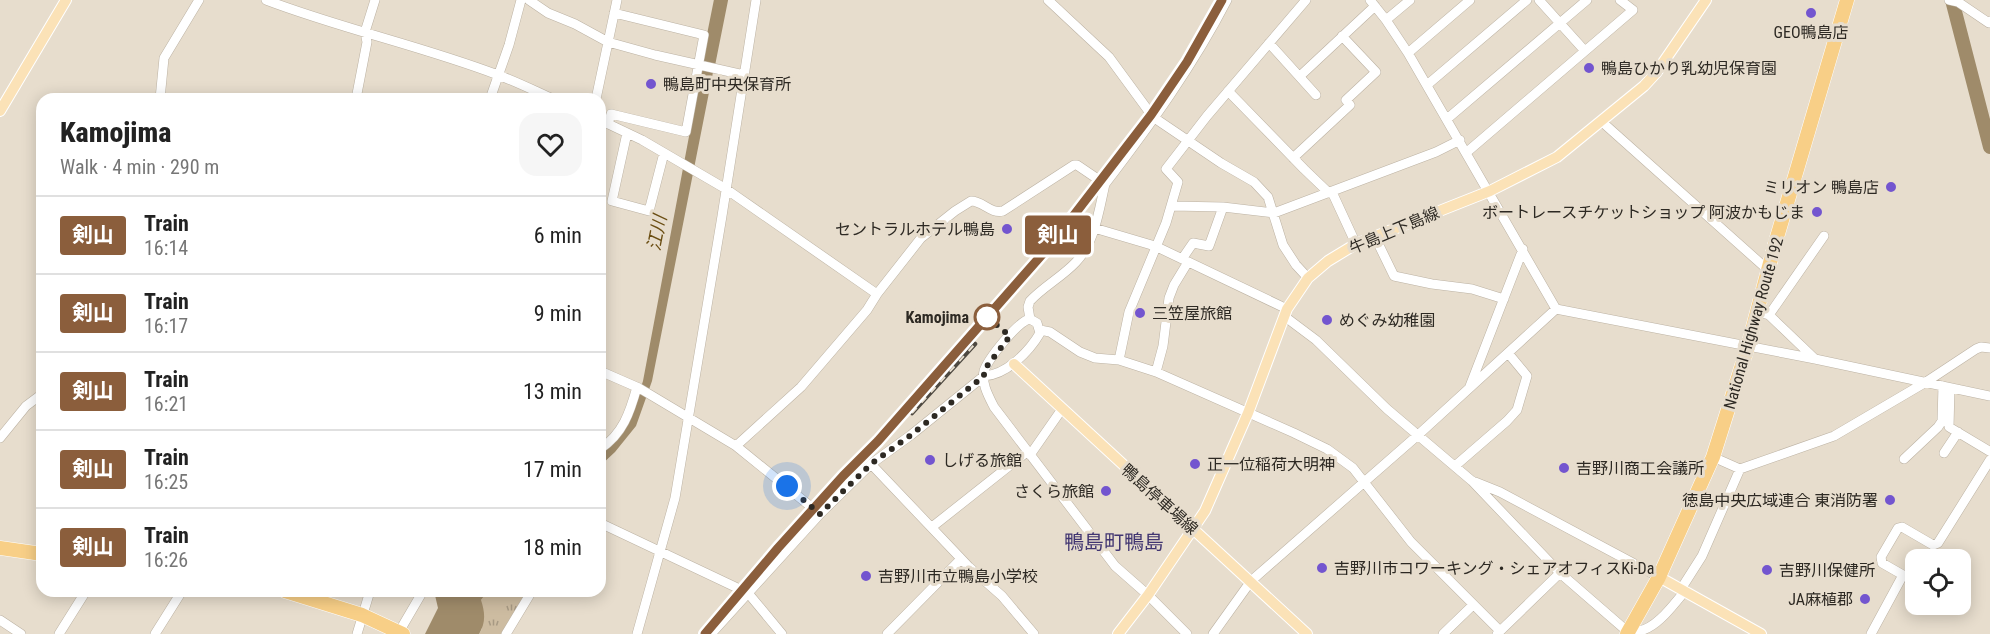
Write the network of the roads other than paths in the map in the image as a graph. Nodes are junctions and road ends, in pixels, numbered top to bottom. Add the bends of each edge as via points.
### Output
1 (66, 0) edge
2 (199, 0) edge
3 (266, 0) edge
4 (375, 0) edge
5 (521, 0) edge
6 (529, 0) edge
7 (617, 0) edge
8 (756, 0) edge
9 (1048, 0) edge
10 (1227, 0) edge
11 (1306, 0) edge
12 (1410, 0) edge
13 (1470, 0) edge
14 (1527, 0) edge
15 (1539, 0) edge
16 (1587, 0) edge
17 (1620, 0) edge
18 (1706, 0) edge
19 (1846, 0) edge
20 (1953, 1) edge
21 (1372, 3) edge
22 (614, 14) junction
23 (1386, 20) junction
24 (1990, 22) edge
25 (1561, 24) junction
26 (365, 32) junction
27 (1342, 36) junction
28 (608, 42) junction
29 (1269, 43) junction
30 (1585, 51) junction
31 (1408, 53) junction
32 (699, 64) junction
33 (499, 75) junction
34 (744, 75) junction
35 (1300, 76) junction
36 (1427, 85) junction
37 (1228, 91) junction
38 (161, 93) edge
39 (357, 93) edge
40 (492, 93) edge
41 (540, 93) edge
42 (597, 93) edge
43 (1316, 95) dead end
44 (0, 111) edge
45 (1155, 119) junction
46 (1447, 119) junction
47 (606, 120) edge
48 (1601, 121) junction
49 (606, 123) edge
50 (627, 133) junction
51 (1189, 141) junction
52 (1460, 141) junction
53 (1467, 152) junction
54 (664, 153) junction
55 (1293, 158) junction
56 (1105, 184) junction
57 (726, 189) junction
58 (1490, 191) junction
59 (1330, 192) junction
60 (1172, 206) junction
61 (1223, 207) junction
62 (1274, 213) junction
63 (1094, 228) junction
64 (1824, 236) dead end
65 (1375, 237) junction
66 (1356, 244) junction
67 (1155, 246) junction
68 (1522, 249) junction
69 (1185, 260) junction
70 (1768, 270) junction
71 (1308, 278) junction
72 (877, 294) junction
73 (1504, 299) junction
74 (1556, 309) junction
75 (1286, 312) junction
76 (1763, 313) junction
77 (1030, 320) junction
78 (1040, 330) junction
79 (1748, 346) junction
80 (1990, 348) edge
81 (998, 349) junction
82 (1508, 353) junction
83 (1815, 359) junction
84 (1119, 360) junction
85 (1014, 364) junction
86 (1156, 372) junction
87 (606, 374) edge
88 (984, 376) junction
89 (1926, 382) junction
90 (638, 387) junction
91 (1946, 387) junction
92 (1469, 388) junction
93 (1990, 396) edge
94 (36, 398) edge
95 (1062, 409) junction
96 (1248, 413) junction
97 (688, 418) junction
98 (1958, 432) junction
99 (1418, 435) junction
100 (0, 438) edge
101 (606, 445) edge
102 (736, 446) junction
103 (1029, 453) junction
104 (1944, 453) dead end
105 (1989, 455) edge
106 (1713, 457) junction
107 (1904, 459) dead end
108 (871, 464) junction
109 (1455, 466) junction
110 (1740, 470) junction
111 (1472, 481) junction
112 (1364, 482) junction
113 (820, 514) junction
114 (606, 526) edge
115 (932, 527) junction
116 (1192, 529) junction
117 (0, 548) edge
118 (659, 551) junction
119 (36, 553) edge
120 (961, 559) junction
121 (1560, 573) junction
122 (1659, 577) junction
123 (1251, 581) junction
124 (1683, 590) junction
125 (748, 593) junction
126 (1148, 595) junction
127 (82, 597) edge
128 (178, 597) edge
129 (304, 597) edge
130 (368, 597) edge
131 (420, 597) edge
132 (528, 597) edge
133 (1473, 605) junction
134 (362, 615) junction
135 (0, 620) edge
136 (1629, 631) edge
137 (1499, 632) edge
138 (401, 633) edge
139 (21, 634) edge
140 (59, 634) edge
141 (155, 634) edge
142 (357, 634) edge
143 (506, 634) edge
144 (637, 634) edge
145 (711, 634) edge
146 (782, 634) edge
147 (887, 634) edge
148 (1034, 634) edge
149 (1118, 634) edge
150 (1187, 634) edge
151 (1213, 634) edge
152 (1307, 634) edge
153 (1443, 634) edge
154 (1761, 634) edge
155 (1871, 634) edge

1 - 44 main road
2 - 38 street via 164,58
3 - 26 street
4 - 26 street
5 - 33 street
6 - 28 street
7 - 22 street
8 - 34 street
9 - 45 street via 1109,57
10 - 45 street
11 - 29 street
12 - 23 street
13 - 31 street
14 - 36 street
15 - 25 street
16 - 25 street
17 - 30 street via 1633,10
18 - 48 main road, 牛島上下島線 via 1656,73
19 - 70 highway, National Highway Route 192
20 - 24 street
21 - 23 street
21 - 27 street
22 - 28 street
22 - 32 street via 704,35
23 - 31 street
25 - 30 street
25 - 46 street
26 - 33 street
26 - 39 street via 367,42
27 - 35 street
27 - 55 street via 1376,72 1346,100 1350,105
28 - 32 street
28 - 42 street
29 - 35 street
29 - 37 street
30 - 53 street
31 - 36 street
32 - 34 street
32 - 47 street via 686,132 611,114
33 - 40 street
33 - 41 street
34 - 57 street
35 - 43 street
36 - 46 street
37 - 51 street
37 - 55 street
45 - 51 street
45 - 56 street
46 - 52 street
48 - 58 main road, 牛島上下島線 via 1557,158
48 - 70 street
49 - 50 street
50 - 54 street
50 - 54 street via 612,201 649,211
51 - 60 street via 1166,169 1178,182
51 - 62 street via 1254,182 1268,197
52 - 53 street
52 - 59 street
53 - 58 street
54 - 57 street
55 - 59 street
56 - 63 street
56 - 72 street via 1074,165 1003,211 994,212 975,201 967,202 921,238
57 - 72 street
57 - 97 street
58 - 65 main road, 牛島上下島線
58 - 68 street
59 - 62 street
59 - 66 street
60 - 61 street
60 - 67 street
61 - 62 street
61 - 69 street via 1209,246 1193,243
62 - 71 street via 1283,245
63 - 67 street
63 - 77 street via 1077,261 1030,301
64 - 76 street
65 - 66 main road, 牛島上下島線
65 - 73 street via 1394,276 1472,289
66 - 71 main road, 牛島上下島線
67 - 69 street
67 - 84 street via 1130,312
68 - 73 street
68 - 74 street
69 - 75 street
69 - 86 street via 1169,298
70 - 76 highway, National Highway Route 192
71 - 75 main road, 牛島上下島線
72 - 102 street via 801,387
73 - 92 street
74 - 79 street
74 - 82 street
75 - 96 main road, 牛島上下島線
75 - 99 street
76 - 79 highway, National Highway Route 192
76 - 83 street
77 - 78 street
77 - 81 street via 1021,322
78 - 84 street via 1095,358
78 - 85 street
79 - 83 street
79 - 106 highway, National Highway Route 192
80 - 89 street via 1976,349
81 - 85 street
81 - 88 street
82 - 92 street
82 - 109 street via 1527,376 1517,410
83 - 89 street
84 - 86 street
85 - 88 street
85 - 95 main road, 鴨島停車場線
86 - 96 street
87 - 90 street
88 - 103 street via 994,407
88 - 108 street
89 - 91 street
89 - 110 street via 1834,436
90 - 97 street
90 - 101 street via 630,413
91 - 93 street
91 - 98 street via 1949,427
91 - 107 street via 1938,428
92 - 99 street
94 - 100 street
95 - 103 street
95 - 116 main road, 鴨島停車場線
96 - 112 street via 1328,449
96 - 116 main road, 牛島上下島線 via 1205,511
97 - 102 street
97 - 118 street via 675,498
98 - 104 street
98 - 105 street
99 - 109 street
99 - 112 street
102 - 113 street
103 - 115 street
103 - 126 street via 1115,566
105 - 155 street via 1938,543 1898,528 1881,557 1882,563 1903,574
106 - 110 street
106 - 122 highway, National Highway Route 192
108 - 113 street
108 - 115 street
109 - 111 street
110 - 124 street
111 - 121 street
111 - 122 street via 1500,492
112 - 123 street
112 - 133 street via 1411,542
113 - 125 street
114 - 118 street
115 - 120 street
116 - 123 main road, 鴨島停車場線
116 - 126 main road, 牛島上下島線
117 - 119 highway
118 - 125 street
118 - 144 street
120 - 147 street
120 - 148 street
121 - 136 street
121 - 137 street
122 - 124 main road
122 - 136 highway, National Highway Route 192
123 - 151 street
123 - 152 main road, 鴨島停車場線
124 - 136 street via 1647,629
124 - 154 main road
125 - 145 street
125 - 146 street
126 - 149 main road, 牛島上下島線
126 - 150 street
127 - 140 street
128 - 141 street
129 - 134 highway
130 - 134 street
131 - 138 street
132 - 143 street
133 - 137 street
133 - 153 street
134 - 138 highway
134 - 142 street
135 - 139 street

